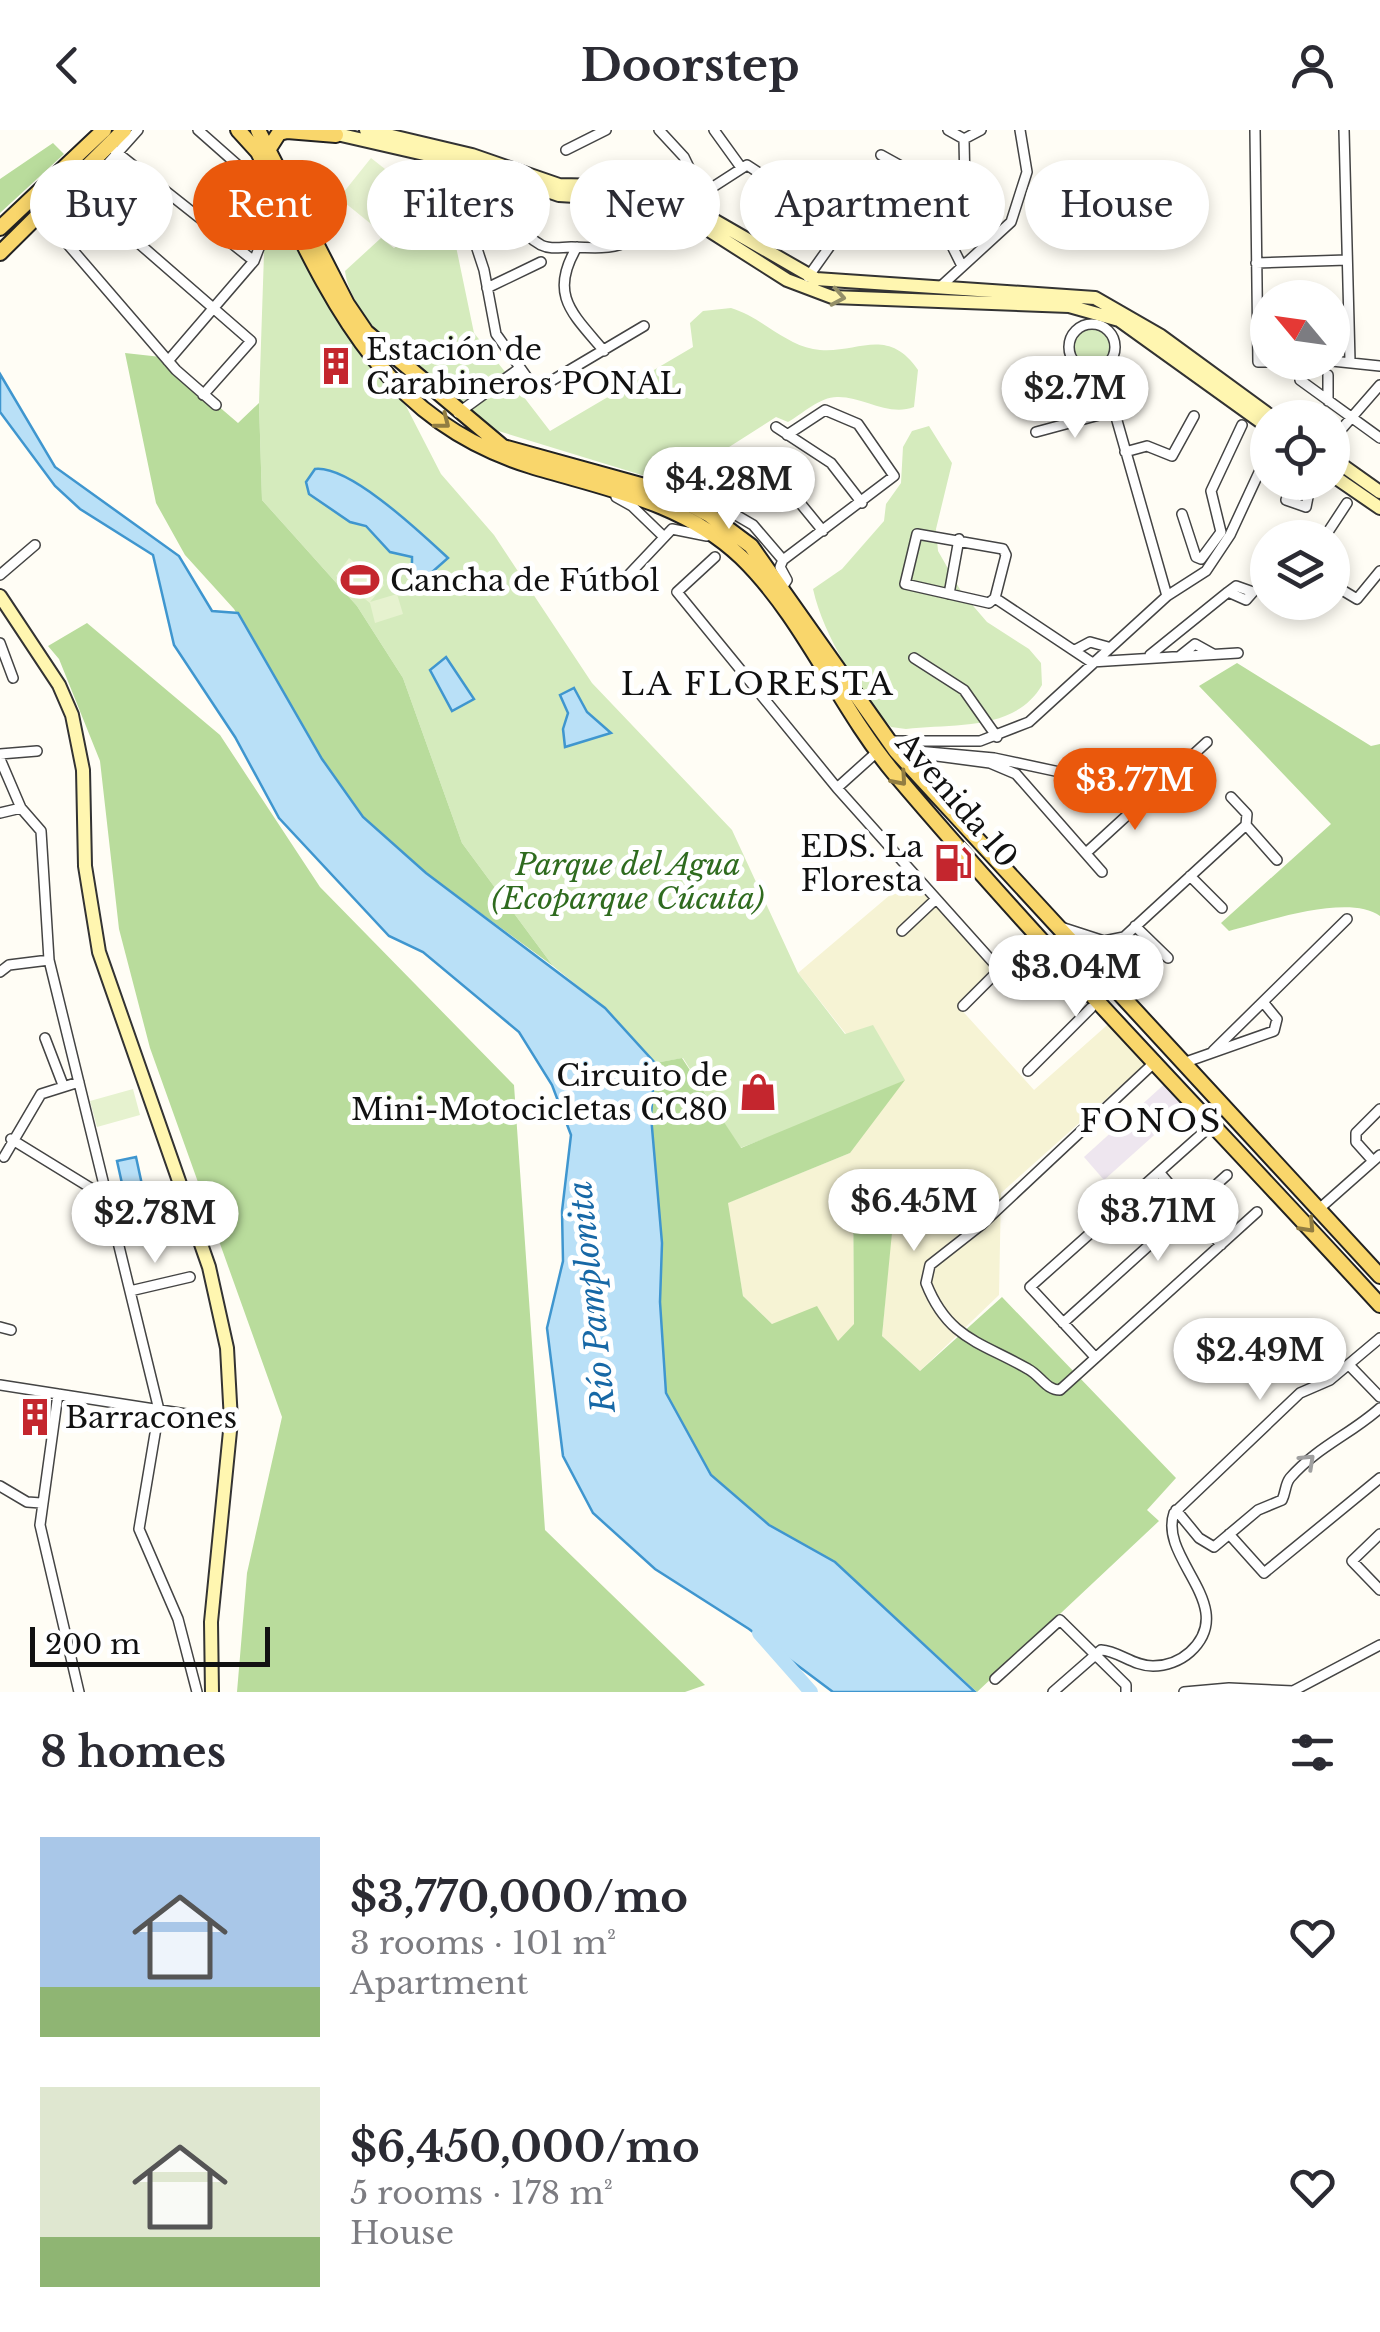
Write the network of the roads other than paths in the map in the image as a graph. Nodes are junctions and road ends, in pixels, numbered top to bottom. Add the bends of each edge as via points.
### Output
1 (104, 130) edge
2 (124, 130) edge
3 (138, 130) edge
4 (198, 130) edge
5 (238, 130) edge
6 (258, 130) edge
7 (366, 130) edge
8 (606, 130) edge
9 (659, 130) edge
10 (714, 130) edge
11 (948, 130) edge
12 (982, 130) edge
13 (1020, 130) edge
14 (1255, 130) edge
15 (1344, 130) edge
16 (329, 133) edge
17 (964, 139) junction
18 (270, 146) junction
19 (113, 150) junction
20 (566, 150) dead end
21 (881, 155) dead end
22 (104, 160) edge
23 (264, 160) edge
24 (274, 160) edge
25 (685, 160) edge
26 (890, 160) edge
27 (966, 160) edge
28 (740, 166) joint
29 (720, 181) edge
30 (570, 186) edge
31 (570, 196) edge
32 (0, 228) edge
33 (30, 228) edge
34 (720, 229) edge
35 (720, 233) edge
36 (570, 247) edge
37 (73, 250) edge
38 (144, 250) edge
39 (314, 250) edge
40 (576, 250) edge
41 (827, 250) edge
42 (954, 250) edge
43 (0, 253) edge
44 (256, 258) junction
45 (1347, 260) junction
46 (541, 262) dead end
47 (1256, 263) junction
48 (961, 264) junction
49 (808, 277) junction
50 (1256, 280) edge
51 (1348, 280) edge
52 (487, 288) junction
53 (938, 291) junction
54 (337, 296) junction
55 (960, 298) junction
56 (214, 310) junction
57 (644, 326) dead end
58 (604, 351) junction
59 (1350, 360) edge
60 (168, 361) junction
61 (1380, 366) edge
62 (520, 368) junction
63 (1098, 369) junction
64 (1300, 380) dead end
65 (1380, 385) edge
66 (203, 394) junction
67 (1029, 394) dead end
68 (1232, 394) junction
69 (1327, 400) edge
70 (216, 405) dead end
71 (1250, 405) edge
72 (1250, 410) edge
73 (1114, 411) junction
74 (458, 413) junction
75 (1194, 416) dead end
76 (1350, 417) joint
77 (1242, 425) dead end
78 (776, 427) dead end
79 (1036, 432) dead end
80 (787, 435) junction
81 (1380, 438) edge
82 (1126, 452) junction
83 (732, 454) dead end
84 (1350, 471) edge
85 (574, 477) junction
86 (1350, 487) edge
87 (688, 488) dead end
88 (1250, 488) edge
89 (1380, 492) edge
90 (862, 503) junction
91 (1347, 504) dead end
92 (1380, 508) edge
93 (1182, 514) dead end
94 (1336, 520) edge
95 (823, 531) junction
96 (1226, 534) junction
97 (662, 536) junction
98 (959, 540) junction
99 (724, 543) junction
100 (35, 545) dead end
101 (715, 557) dead end
102 (783, 560) junction
103 (1380, 571) edge
104 (0, 575) edge
105 (621, 583) dead end
106 (783, 586) junction
107 (1228, 592) dead end
108 (949, 594) junction
109 (1350, 595) edge
110 (0, 596) edge
111 (1167, 596) junction
112 (996, 598) junction
113 (0, 643) edge
114 (1108, 647) junction
115 (1075, 650) junction
116 (1238, 654) dead end
117 (1148, 657) junction
118 (914, 658) dead end
119 (1091, 662) junction
120 (13, 678) dead end
121 (997, 736) junction
122 (1207, 742) dead end
123 (893, 749) junction
124 (37, 751) dead end
125 (0, 756) edge
126 (922, 757) junction
127 (916, 772) junction
128 (1158, 784) junction
129 (836, 788) junction
130 (1232, 797) dead end
131 (21, 808) junction
132 (0, 813) edge
133 (1246, 825) junction
134 (1086, 853) junction
135 (1277, 860) dead end
136 (1102, 872) dead end
137 (1190, 876) junction
138 (936, 899) junction
139 (1222, 908) dead end
140 (1347, 919) dead end
141 (1056, 923) junction
142 (1135, 926) junction
143 (902, 931) dead end
144 (1037, 932) junction
145 (1124, 937) junction
146 (1168, 958) dead end
147 (50, 960) junction
148 (1093, 964) junction
149 (999, 968) junction
150 (0, 972) edge
151 (1082, 980) junction
152 (1110, 981) junction
153 (1124, 996) junction
154 (1094, 1002) junction
155 (1263, 1002) junction
156 (963, 1006) dead end
157 (44, 1038) dead end
158 (1213, 1051) junction
159 (1156, 1060) junction
160 (1186, 1062) junction
161 (1028, 1071) dead end
162 (79, 1082) junction
163 (63, 1085) junction
164 (1380, 1110) edge
165 (1214, 1124) junction
166 (11, 1140) junction
167 (4, 1157) dead end
168 (1377, 1158) edge
169 (1159, 1172) junction
170 (1227, 1175) dead end
171 (108, 1198) junction
172 (1190, 1209) junction
173 (1320, 1209) junction
174 (1257, 1212) dead end
175 (173, 1225) dead end
176 (117, 1237) junction
177 (1221, 1244) junction
178 (1377, 1267) edge
179 (190, 1278) dead end
180 (130, 1292) junction
181 (1380, 1305) edge
182 (1063, 1323) junction
183 (0, 1327) edge
184 (11, 1330) dead end
185 (1380, 1338) edge
186 (1095, 1357) junction
187 (1350, 1365) junction
188 (0, 1386) edge
189 (58, 1394) junction
190 (1380, 1398) edge
191 (1380, 1408) edge
192 (159, 1410) junction
193 (231, 1421) junction
194 (1380, 1478) edge
195 (0, 1486) edge
196 (41, 1503) junction
197 (1176, 1510) junction
198 (1229, 1534) junction
199 (1380, 1534) edge
200 (1380, 1590) edge
201 (1380, 1645) edge
202 (1096, 1653) junction
203 (995, 1679) dead end
204 (79, 1692) edge
205 (197, 1692) edge
206 (212, 1692) edge
207 (1053, 1692) edge
208 (1126, 1692) edge
209 (1184, 1692) edge

1 - 32 main road
2 - 19 main road
3 - 19 street
4 - 44 street via 258,183
5 - 23 main road, Avenida 10
6 - 18 main road, Avenida 10
7 - 30 main road
8 - 20 street
9 - 25 street
10 - 28 street
11 - 17 street
12 - 17 street
13 - 48 street via 1027,172 1021,201 1006,228
14 - 47 street
15 - 45 street
16 - 18 main road via 286,131
16 - 31 main road via 472,165
17 - 27 street
18 - 24 main road, Avenida 10
19 - 22 main road
19 - 44 street
21 - 26 street
28 - 29 street
33 - 43 main road
34 - 49 main road
35 -> 55 main road via 814,292 851,300
36 - 52 street via 537,243 496,202 467,194 460,208
37 - 60 street
38 - 56 street
39 - 54 main road, Avenida 10
40 - 58 street via 563,290
41 - 49 street
42 - 48 street
44 - 56 street
45 - 47 street
45 - 51 street
46 - 52 street
47 - 50 street
48 - 53 street
49 - 53 main road
52 - 62 street via 496,334
53 - 55 main road
54 - 74 main road, Avenida 10 via 366,332
54 -> 85 main road, Avenida 10 via 348,329 392,380 458,434 488,451
55 - 68 main road via 1095,298 1119,308
56 - 60 street
56 - 66 street via 251,341
57 - 58 street
58 - 62 street via 536,390
59 - 61 street
60 - 66 street
62 - 74 street
63 - 63 street via 1113,358 1113,336 1086,324 1069,348 1080,367
63 - 67 street
63 - 73 street
64 - 69 street
65 - 76 street
66 - 70 street
68 - 71 main road
68 - 72 main road
73 - 79 street
73 - 82 street
74 - 106 main road, Avenida 10 via 503,446 686,502 751,546
75 - 82 street via 1172,456 1147,446
76 - 81 street
77 - 96 street via 1210,490
78 - 80 street
80 - 90 street via 831,463
80 - 90 street via 825,410 858,424 894,476
82 - 111 street
83 - 95 street via 787,488
84 - 89 main road
85 - 97 street via 625,501
85 - 99 main road, Avenida 10 via 674,510
86 - 92 main road
87 - 102 street via 753,525
88 - 96 street
90 - 95 street
91 - 94 street
93 - 96 street via 1198,559
95 - 102 street
96 - 111 street via 1206,571
97 - 99 street via 680,528
97 - 105 street
98 - 108 street
98 - 108 street via 916,534 904,582
98 - 112 street via 1005,550
99 - 123 main road, Avenida 10
100 - 104 street
101 - 129 street via 677,592
102 - 106 street
103 - 109 street via 1356,599
106 - 123 main road, Avenida 10
107 - 117 street
108 - 112 street
110 - 193 main road via 59,685 77,732 85,866 99,952 209,1267 228,1348
111 - 114 street
112 - 115 street
113 - 120 street
114 - 115 street via 1090,642
114 - 119 street
115 - 119 street
116 - 117 street
117 - 119 street
118 - 121 street via 964,690
119 - 121 street via 1028,722
121 - 123 street
122 - 128 street
123 - 126 street
123 - 127 main road, Avenida 10
123 - 128 street
123 - 129 street
123 -> 144 main road, Avenida 10
124 - 125 street
125 - 131 street
126 - 127 street
126 - 134 street via 990,763 1016,774
127 - 141 main road, Avenida 10
128 - 134 street
129 - 138 street
130 - 133 street
131 - 132 street
131 - 147 street via 41,831
133 - 135 street
133 - 137 street
134 - 136 street
137 - 139 street
137 - 142 street
138 - 143 street
138 - 149 street
140 - 155 street
141 - 145 street via 1104,941
141 - 148 main road, Avenida 10
142 - 145 street
142 - 146 street
144 - 149 street
144 - 151 main road, Avenida 10
145 - 153 street via 1116,955
147 - 150 street via 9,964
147 - 162 street
148 - 151 main road
148 - 152 main road, Avenida 10
149 - 156 street
151 - 154 main road, Avenida 10
152 - 153 main road, Avenida 10
152 - 154 main road
153 - 160 main road, Avenida 10
154 - 159 main road, Avenida 10
154 - 161 street
155 - 158 street
155 - 158 street via 1277,1018 1274,1031
157 - 163 street
158 - 160 street
159 - 165 main road, Avenida 10
159 - 186 street via 926,1274 931,1296 953,1329 1030,1370 1051,1389 1060,1390
160 - 173 main road, Avenida 10
162 - 163 street
162 - 171 street
163 - 166 street via 41,1094
164 - 168 street via 1356,1133 1356,1142
165 - 169 street
165 -> 181 main road, Avenida 10
166 - 167 street
166 - 171 street
168 - 173 street
169 - 172 street
169 - 182 street via 1030,1288
170 - 172 street
171 - 176 street
172 - 177 street
172 - 182 street
173 - 178 main road, Avenida 10
174 - 177 street
175 - 176 street
176 - 180 street
177 - 186 street
179 - 180 street
180 - 192 street
182 - 186 street
183 - 184 street
185 - 187 street
187 - 190 street
187 - 197 street via 1300,1393
188 - 189 street
189 - 192 street
189 - 196 street
198 -> 191 street via 1282,1500 1286,1482 1334,1437 1350,1434
192 - 193 street
192 - 205 street via 139,1529 178,1619
193 - 206 main road via 211,1622
194 - 198 street via 1264,1573
195 - 196 street
196 - 204 street via 43,1550
197 - 198 street via 1214,1547
197 - 202 street via 1173,1536 1205,1609 1200,1638 1182,1658 1160,1666 1107,1650
199 - 200 street via 1352,1561
201 - 209 street via 1293,1691
202 - 203 street via 1060,1620
202 - 207 street
202 - 208 street

